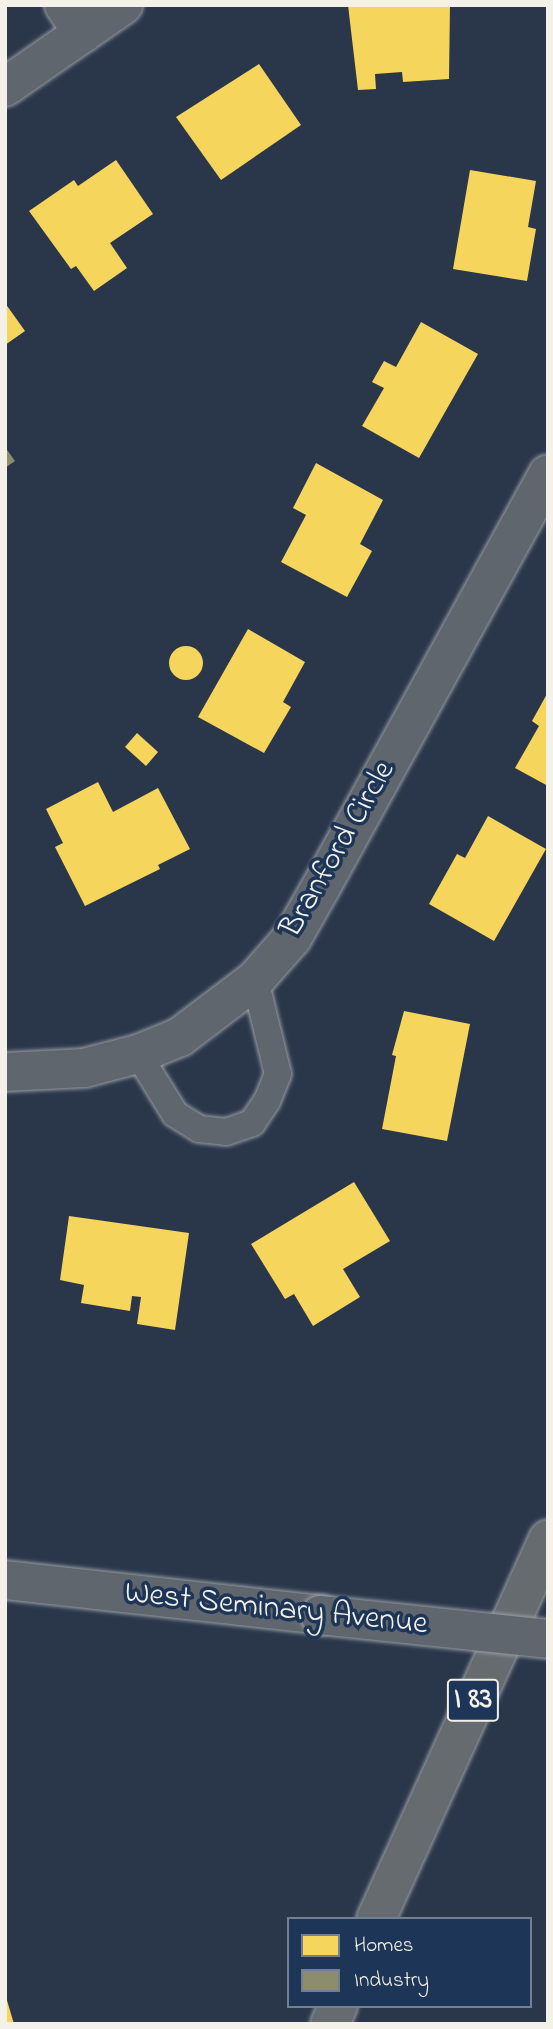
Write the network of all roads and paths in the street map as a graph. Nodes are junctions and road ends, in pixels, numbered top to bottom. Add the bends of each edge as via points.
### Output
1 (123, 5) edge
2 (74, 19) edge
3 (5, 87) edge
4 (548, 474) edge
5 (255, 980) junction
6 (138, 1054) junction
7 (5, 1072) edge
8 (548, 1539) edge
9 (5, 1580) edge
10 (548, 1639) edge
11 (377, 1917) edge
12 (337, 2008) edge
13 (330, 2024) edge

1 - 2 street
2 - 3 street
4 - 5 street, Branford Circle via 292,938
5 - 6 street, Branford Circle via 180,1037
5 - 6 lane via 278,1074 251,1123 226,1132 199,1129 175,1114
6 - 7 street, Branford Circle via 84,1068
8 - 11 highway, I 83
9 - 10 street, West Seminary Avenue, bridge
12 - 13 highway

